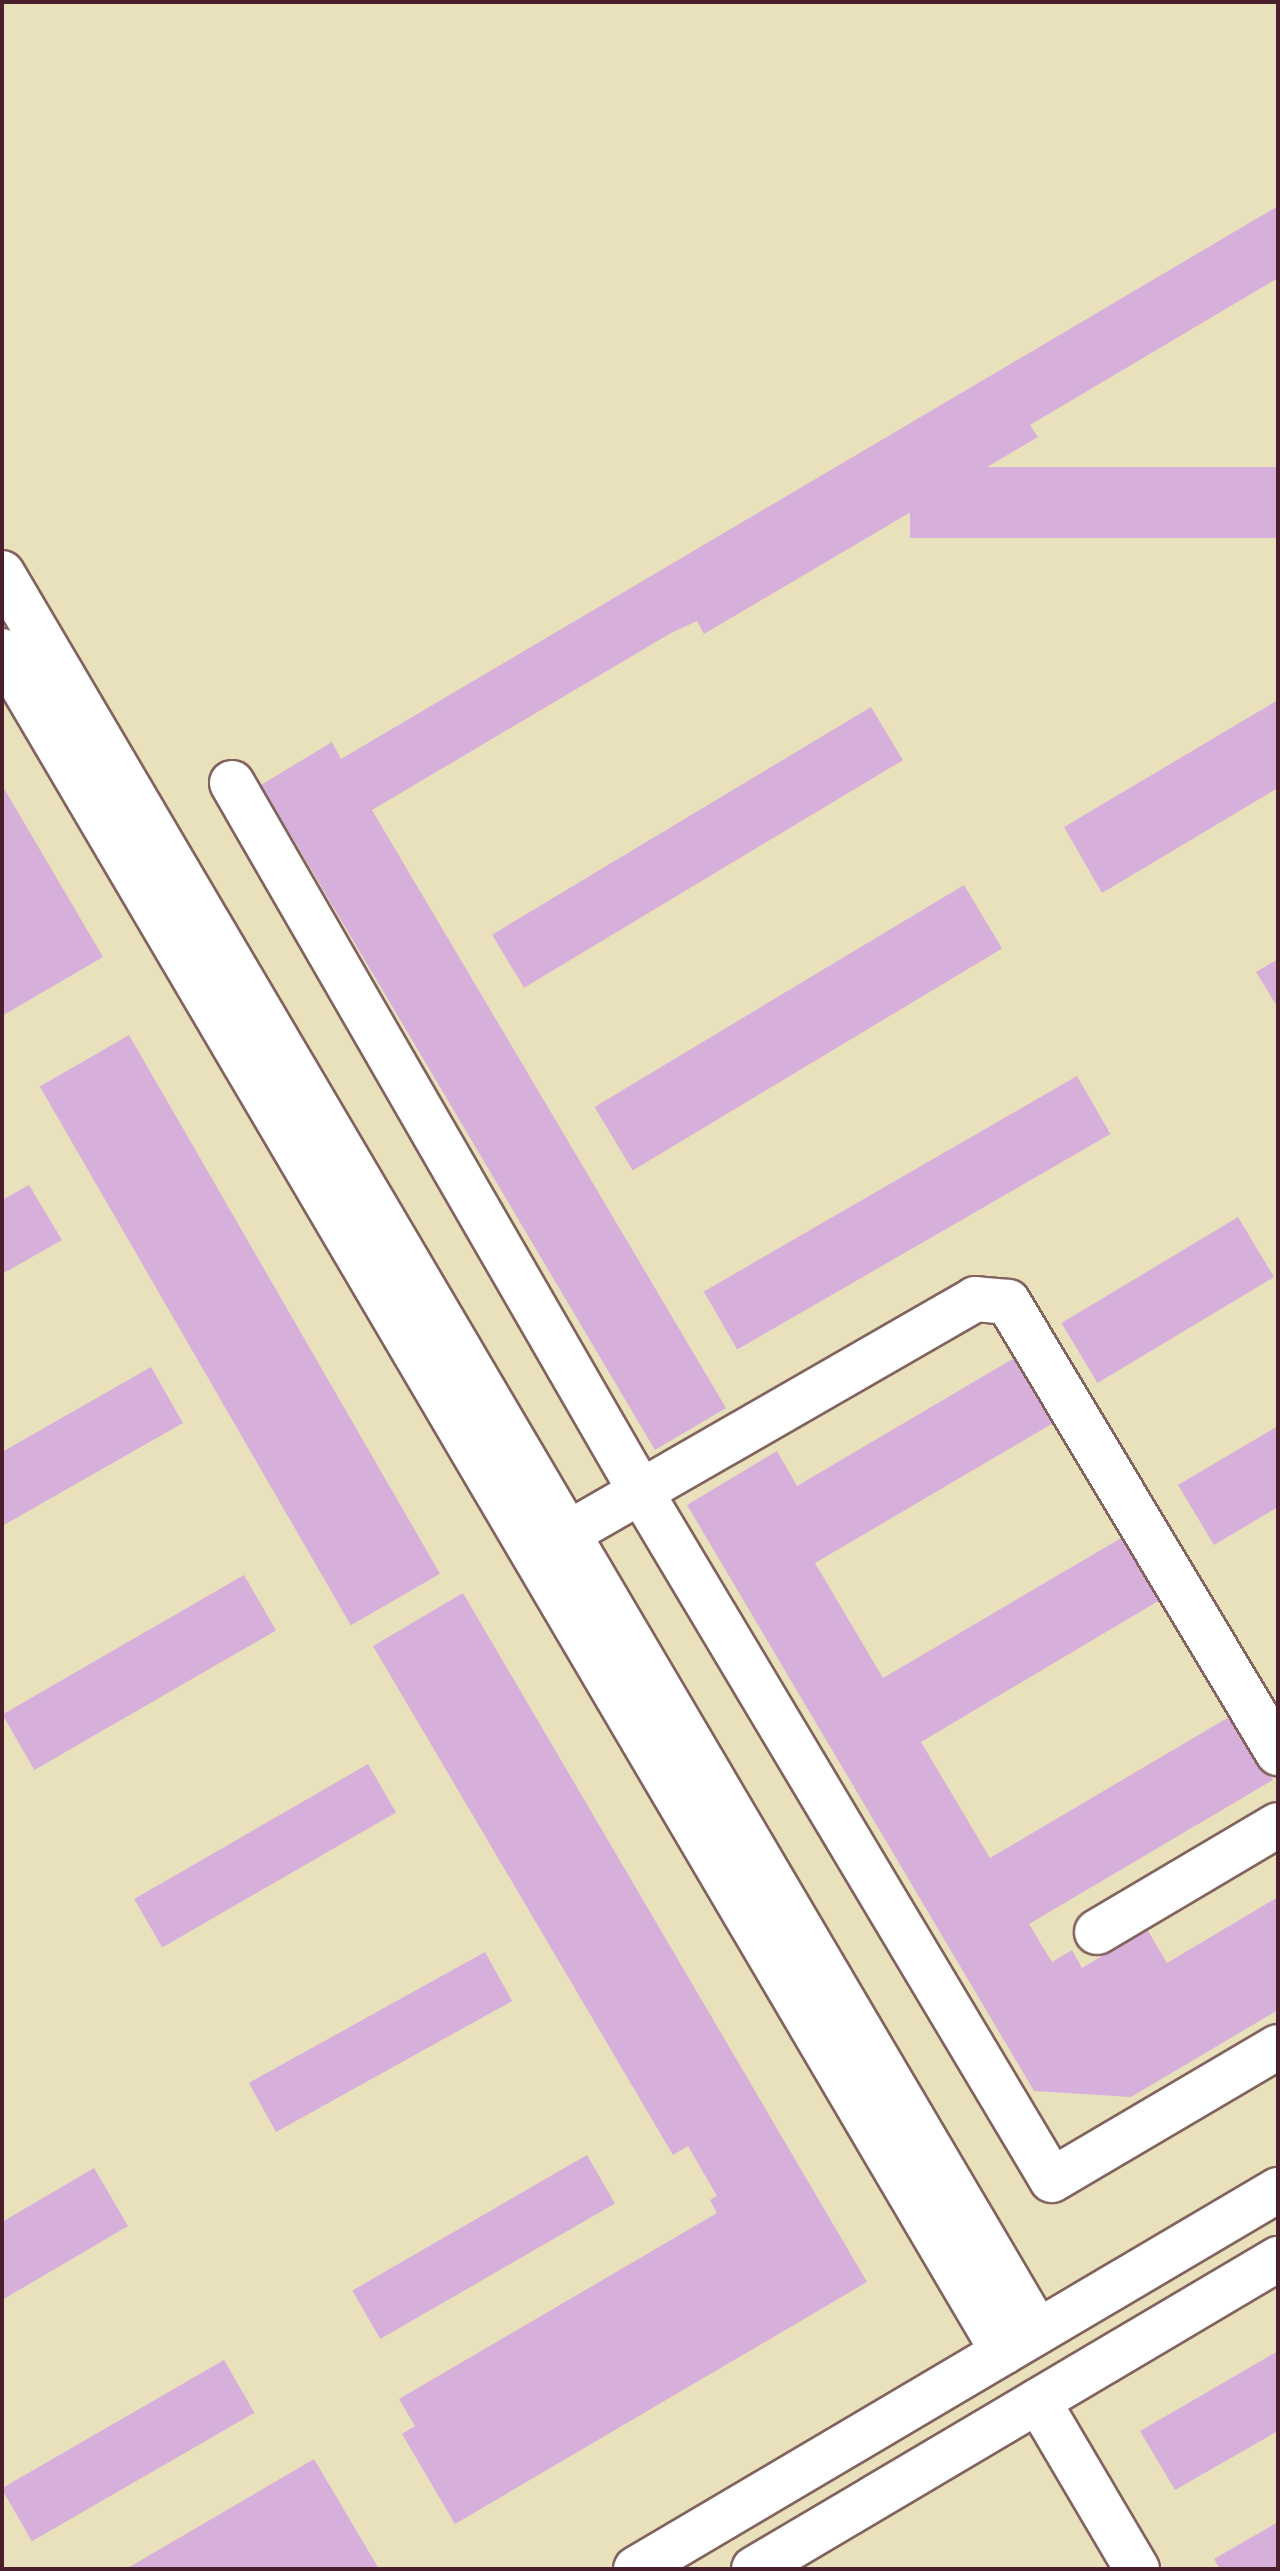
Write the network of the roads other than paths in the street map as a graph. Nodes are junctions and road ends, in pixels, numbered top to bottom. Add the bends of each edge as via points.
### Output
1 (2, 573) edge
2 (2, 651) edge
3 (232, 783) dead end
4 (641, 1492) junction
5 (567, 1534) junction
6 (1278, 1753) edge
7 (1278, 1825) edge
8 (1097, 1932) dead end
9 (1278, 2047) edge
10 (1278, 2190) edge
11 (1278, 2259) edge
12 (1021, 2342) junction
13 (1038, 2401) junction
14 (636, 2569) edge
15 (754, 2569) edge
16 (1137, 2569) edge

1 - 5 street
2 - 12 street
3 - 4 street
4 - 5 street
4 - 6 street via 975,1299 1008,1302
4 - 9 street via 1052,2180
5 - 12 street
7 - 8 street
10 - 12 street
11 - 13 street
12 - 14 street
13 - 15 street
13 - 16 street

